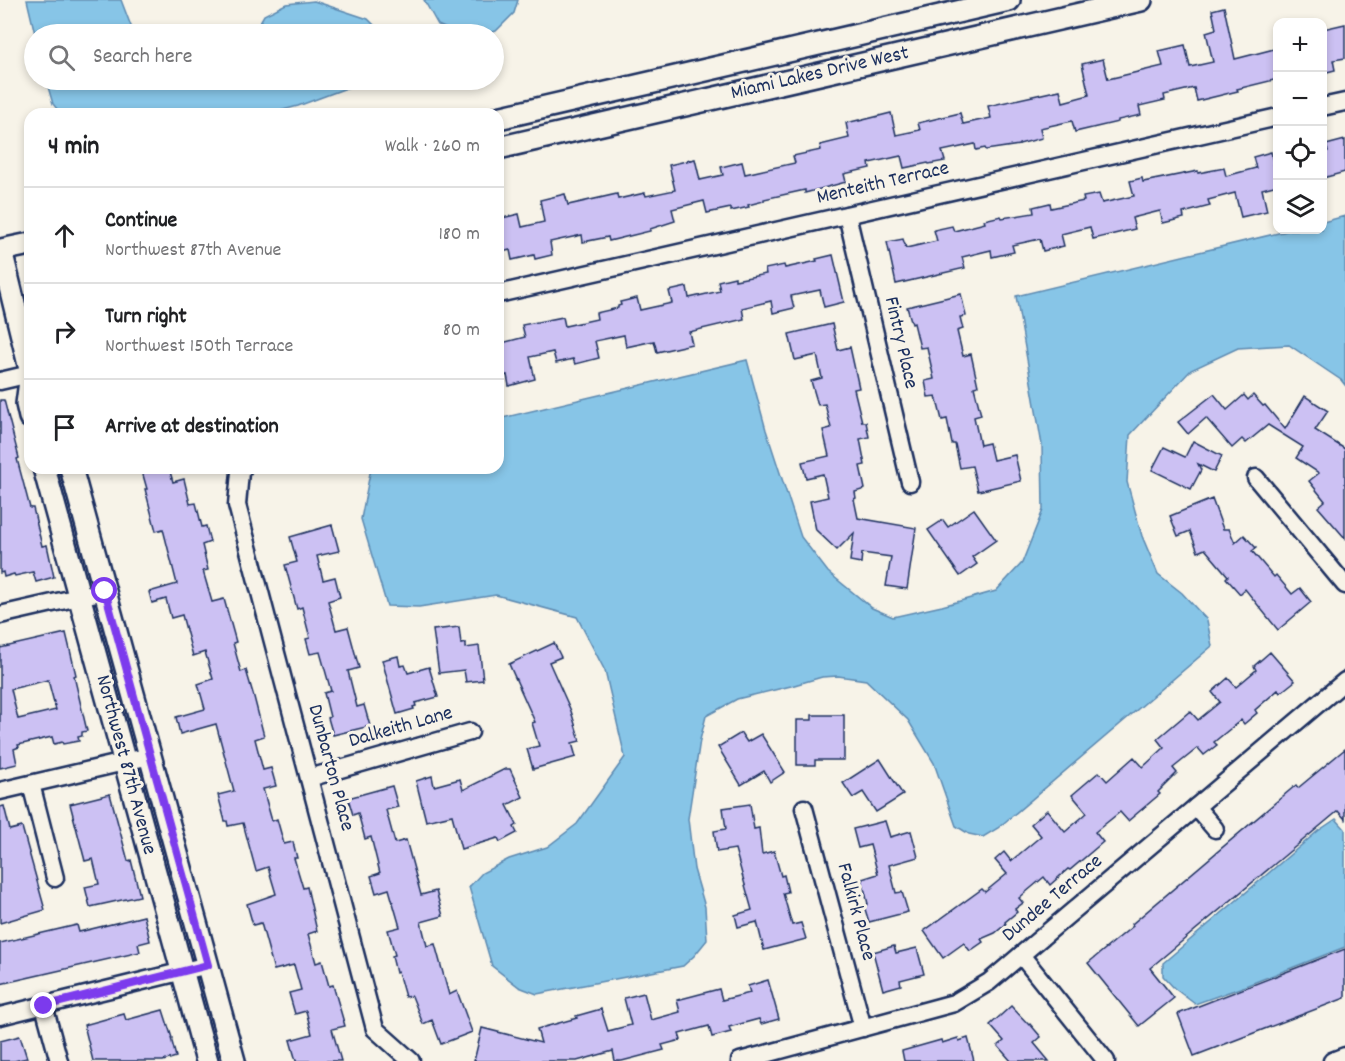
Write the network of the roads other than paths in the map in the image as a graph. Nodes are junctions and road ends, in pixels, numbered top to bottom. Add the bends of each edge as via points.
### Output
1 (1009, 0) edge
2 (1141, 0) edge
3 (1345, 102) edge
4 (1327, 106) edge
5 (504, 117) edge
6 (1273, 118) edge
7 (504, 147) edge
8 (847, 215) junction
9 (24, 245) edge
10 (0, 250) edge
11 (504, 293) edge
12 (24, 345) edge
13 (24, 375) edge
14 (0, 381) edge
15 (46, 474) edge
16 (73, 474) edge
17 (239, 474) edge
18 (1256, 478) dead end
19 (910, 482) dead end
20 (1345, 585) edge
21 (105, 591) junction
22 (79, 597) junction
23 (0, 615) edge
24 (1345, 681) edge
25 (470, 732) dead end
26 (150, 756) junction
27 (124, 762) junction
28 (309, 777) junction
29 (31, 784) junction
30 (0, 791) edge
31 (1196, 807) junction
32 (804, 808) dead end
33 (1215, 829) dead end
34 (55, 879) dead end
35 (1021, 955) junction
36 (208, 965) junction
37 (182, 971) junction
38 (44, 1006) junction
39 (0, 1016) edge
40 (863, 1028) junction
41 (1345, 1056) edge
42 (59, 1061) edge
43 (207, 1061) edge
44 (234, 1061) edge
45 (411, 1061) edge
46 (740, 1061) edge
47 (1106, 1061) edge
48 (1332, 1061) edge

1 - 5 main road, Miami Lakes Drive West
2 - 7 main road, Miami Lakes Drive West
3 - 4 street
6 - 8 street, Menteith Terrace
8 - 11 street, Menteith Terrace
8 - 19 street, Fintry Place
9 - 10 main road
10 - 12 main road
13 - 14 street
15 - 22 main road, Northwest 87th Avenue
16 - 21 main road, Northwest 87th Avenue
17 - 28 street, Dunbarton Place via 237,505
18 - 20 street
21 - 22 street
21 - 26 main road, Northwest 87th Avenue
22 - 23 street
22 - 27 main road, Northwest 87th Avenue
24 - 31 street, Dundee Terrace
25 - 28 street, Dalkeith Lane
26 - 27 street
26 - 36 main road, Northwest 87th Avenue
27 - 29 street
27 - 37 main road, Northwest 87th Avenue
28 - 45 street, Dunbarton Place via 375,1029
29 - 30 street
29 - 34 street
31 - 33 street
31 - 35 street, Dundee Terrace
32 - 40 street, Falkirk Place
35 - 40 street, Dundee Terrace via 989,982 954,1003
35 - 47 street
36 - 37 street
36 - 44 main road, Northwest 87th Avenue
37 - 38 street
37 - 43 main road, Northwest 87th Avenue
38 - 39 street
38 - 42 street
40 - 46 street, Dundee Terrace
41 - 48 street

